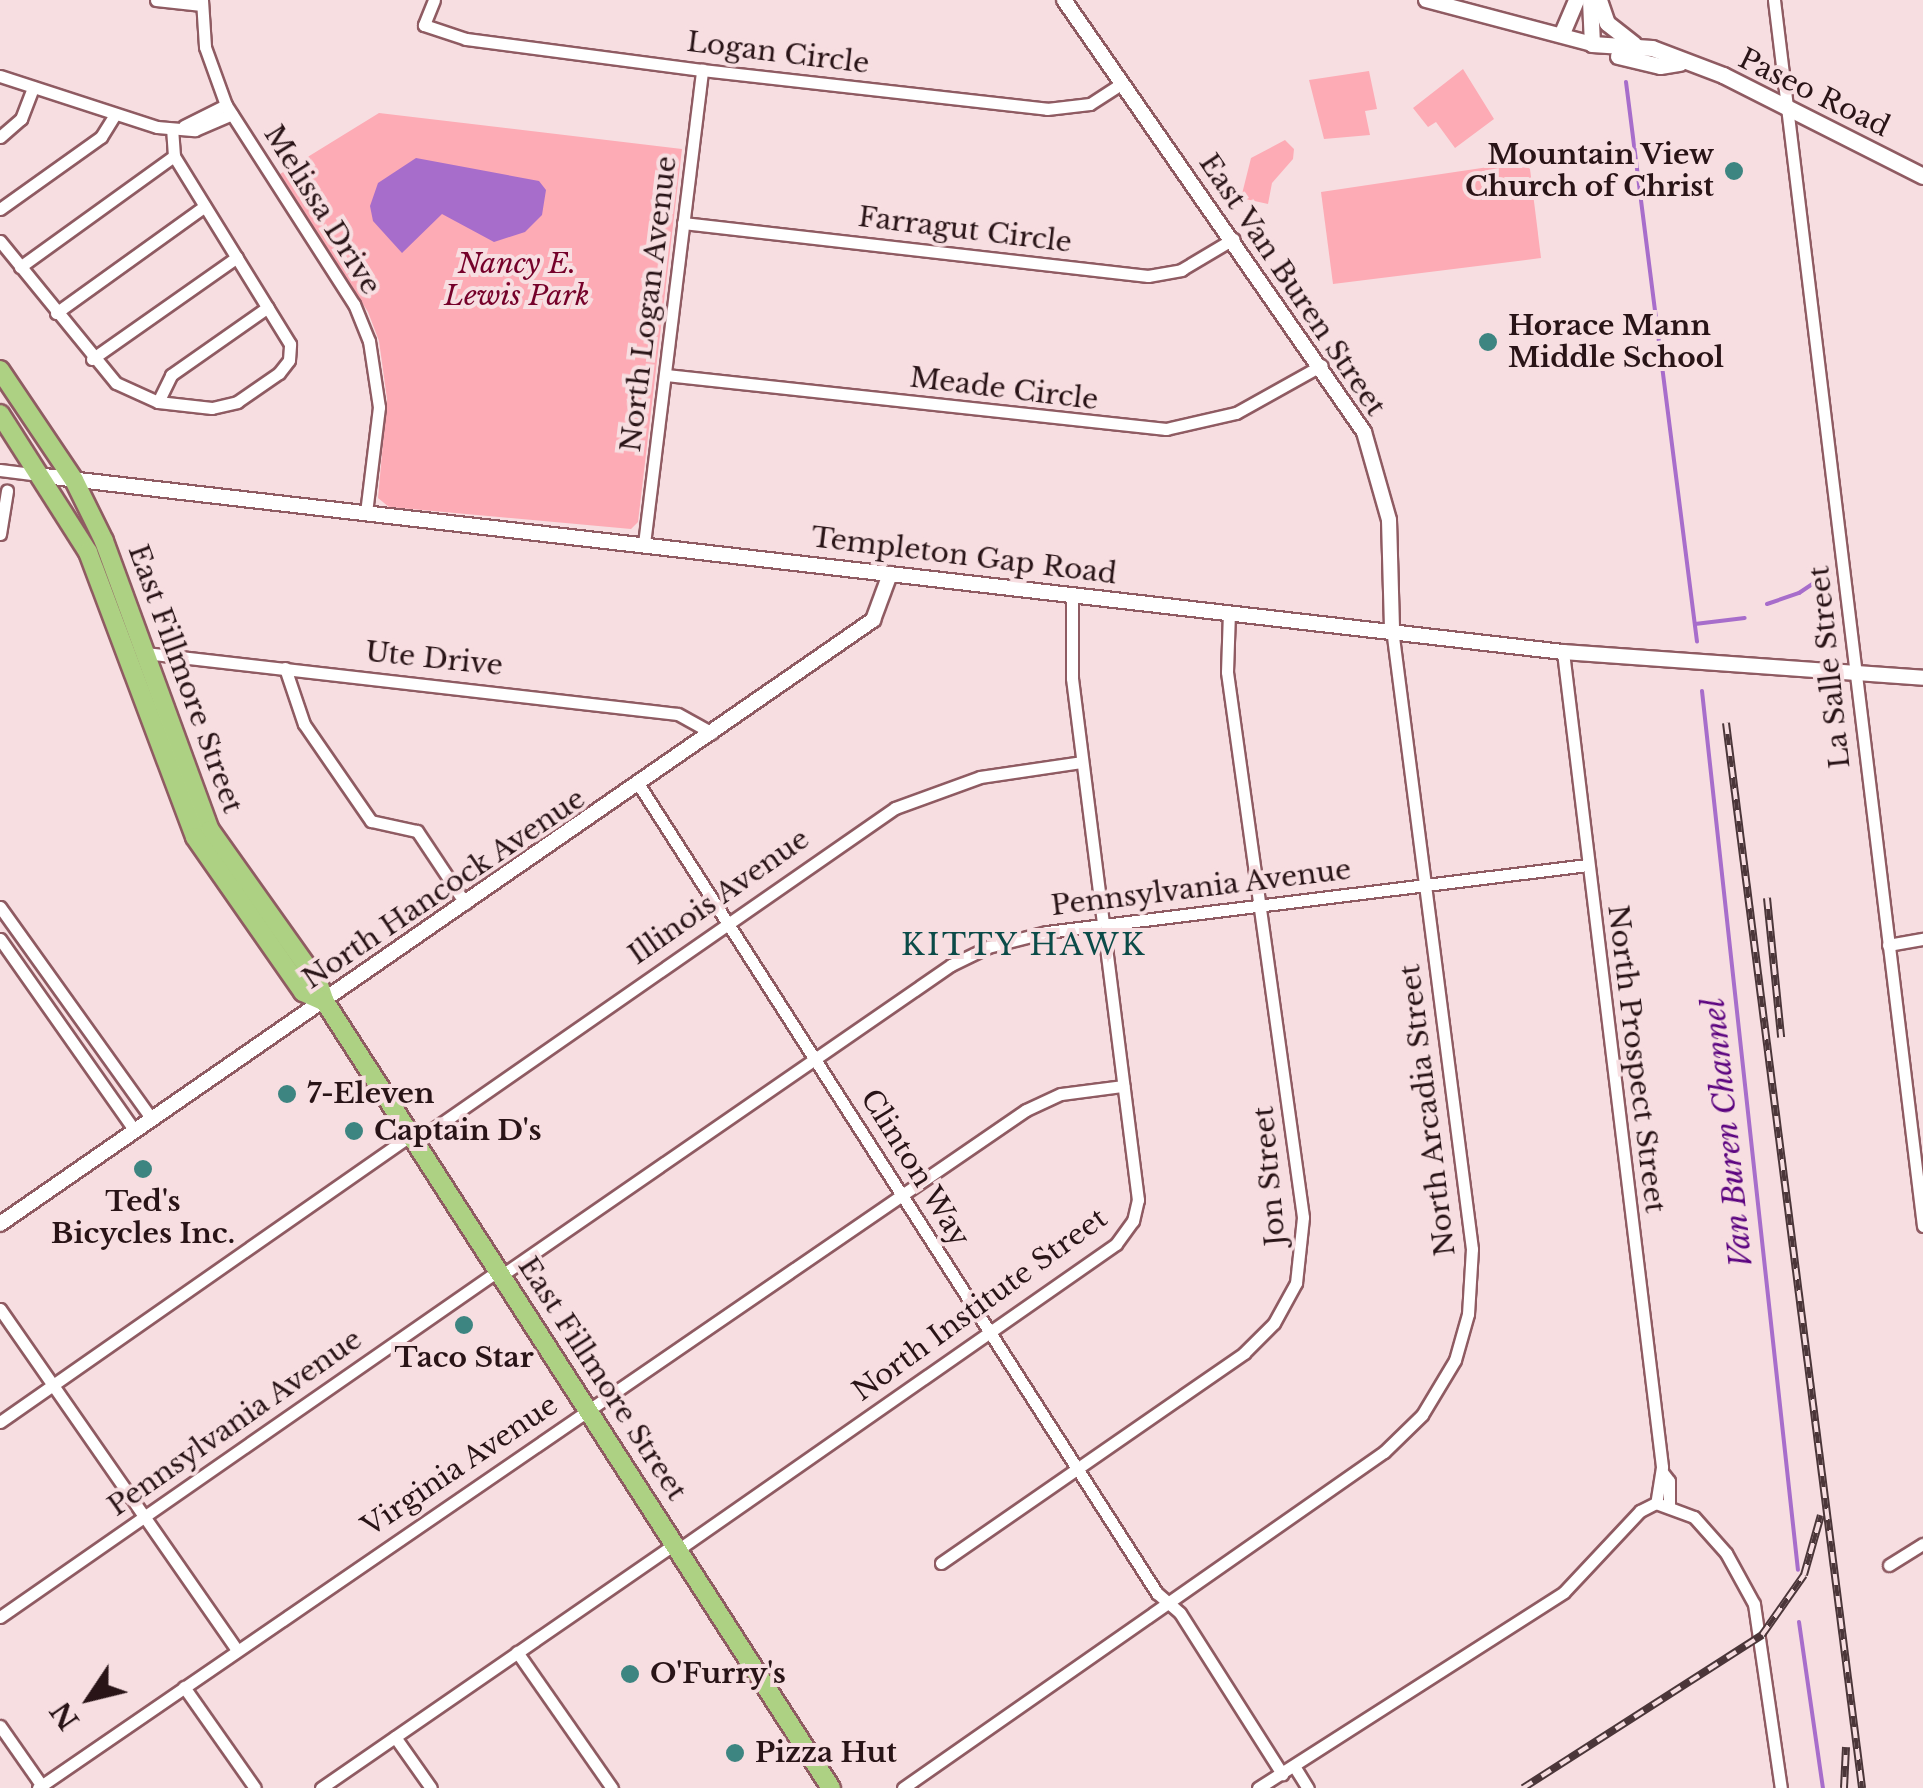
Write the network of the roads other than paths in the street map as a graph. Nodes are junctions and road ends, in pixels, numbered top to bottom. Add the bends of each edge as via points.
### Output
1 (156, 0) edge
2 (434, 0) edge
3 (1064, 0) edge
4 (1426, 0) edge
5 (1576, 0) edge
6 (1590, 0) edge
7 (1598, 0) edge
8 (1774, 0) edge
9 (202, 3) edge
10 (1562, 33) junction
11 (1592, 44) junction
12 (1652, 48) junction
13 (1680, 63) junction
14 (702, 70) junction
15 (0, 76) edge
16 (1122, 83) junction
17 (33, 87) junction
18 (1787, 104) junction
19 (229, 110) junction
20 (115, 115) junction
21 (178, 128) junction
22 (0, 137) edge
23 (174, 156) junction
24 (1923, 176) edge
25 (205, 206) junction
26 (0, 208) edge
27 (683, 222) junction
28 (1233, 239) junction
29 (0, 241) edge
30 (237, 257) junction
31 (20, 266) junction
32 (268, 306) junction
33 (56, 313) junction
34 (92, 359) junction
35 (1322, 365) junction
36 (0, 370) edge
37 (666, 375) junction
38 (158, 402) junction
39 (0, 414) edge
40 (0, 470) edge
41 (44, 476) junction
42 (74, 480) junction
43 (6, 492) dead end
44 (366, 512) junction
45 (0, 534) edge
46 (644, 544) junction
47 (890, 574) junction
48 (1072, 594) junction
49 (1229, 612) junction
50 (1392, 629) junction
51 (1564, 652) junction
52 (144, 653) junction
53 (284, 668) junction
54 (1856, 676) junction
55 (1923, 678) edge
56 (712, 733) junction
57 (1081, 762) junction
58 (639, 785) junction
59 (1587, 865) junction
60 (1426, 885) junction
61 (464, 904) junction
62 (1260, 905) junction
63 (1, 912) edge
64 (728, 923) junction
65 (1103, 925) junction
66 (0, 939) edge
67 (1923, 939) edge
68 (1888, 946) junction
69 (325, 1002) junction
70 (816, 1059) junction
71 (1123, 1086) junction
72 (151, 1118) junction
73 (1917, 1129) edge
74 (134, 1130) junction
75 (414, 1138) junction
76 (902, 1196) junction
77 (0, 1224) edge
78 (1923, 1226) edge
79 (500, 1272) junction
80 (0, 1309) edge
81 (990, 1332) junction
82 (53, 1386) junction
83 (588, 1412) junction
84 (0, 1422) edge
85 (1078, 1470) junction
86 (1663, 1504) junction
87 (146, 1516) junction
88 (1923, 1544) edge
89 (677, 1547) junction
90 (941, 1563) dead end
91 (1889, 1566) dead end
92 (1169, 1603) junction
93 (0, 1617) edge
94 (237, 1650) junction
95 (517, 1652) junction
96 (184, 1687) junction
97 (0, 1726) edge
98 (395, 1736) junction
99 (1294, 1766) junction
100 (1282, 1774) junction
101 (40, 1787) edge
102 (255, 1788) edge
103 (321, 1788) edge
104 (431, 1788) edge
105 (612, 1788) edge
106 (831, 1788) edge
107 (902, 1788) edge
108 (1258, 1788) edge
109 (1308, 1788) edge
110 (1781, 1788) edge

1 - 9 street
2 - 14 street, Logan Circle via 424,25 482,42
3 - 16 street, East Van Buren Street
4 - 10 street, Paseo Road
5 - 10 main road
6 - 11 main road
7 - 12 main road via 1615,32
8 - 18 street, La Salle Street
9 - 19 street, Melissa Drive via 205,47
10 - 11 street, Paseo Road
11 - 12 main road, Paseo Road
11 - 13 main road, Paseo Road via 1660,66
12 - 13 main road, Paseo Road
13 - 18 main road, Paseo Road
14 - 16 street, Logan Circle via 1048,109 1090,104
14 - 27 street, North Logan Avenue
15 - 17 street
16 - 28 street, East Van Buren Street
17 - 20 street
17 - 22 street via 21,119
18 - 24 main road, Paseo Road
18 - 54 street, La Salle Street
19 - 21 street via 208,127
19 - 44 street, Melissa Drive via 354,304 369,341 379,407
20 - 21 street
20 - 26 street via 101,137
21 - 23 street
23 - 25 street
23 - 31 street
25 - 30 street
25 - 33 street
27 - 28 street, Farragut Circle via 1148,276 1199,262
27 - 37 street, North Logan Avenue
28 - 35 street, East Van Buren Street
29 - 31 street
30 - 32 street
30 - 34 street
31 - 33 street
32 - 38 street via 171,375
32 - 38 street via 290,344 279,374 226,406
33 - 34 street
34 - 38 street via 116,384
35 - 37 street, Meade Circle via 1236,414 1166,430
35 - 50 street, East Van Buren Street via 1364,432 1380,477 1392,540
36 - 42 main road, East Fillmore Street
37 - 46 street, North Logan Avenue
39 - 41 main road, East Fillmore Street
40 - 41 street, Templeton Gap Road
41 - 42 street, Templeton Gap Road
41 - 69 main road, East Fillmore Street via 100,579 195,837 302,992
42 - 44 street, Templeton Gap Road
42 - 52 main road, East Fillmore Street via 121,582
43 - 45 street
44 - 46 street, Templeton Gap Road
46 - 47 street, Templeton Gap Road
47 - 48 street, Templeton Gap Road
47 - 56 street, North Hancock Avenue via 873,620
48 - 49 street, Templeton Gap Road
48 - 57 street, North Institute Street
49 - 50 street, Templeton Gap Road
49 - 62 street, Jon Street via 1227,672
50 - 51 street, Templeton Gap Road
50 - 60 street, North Arcadia Street
51 - 54 street, Templeton Gap Road
51 - 59 street, North Prospect Street
52 - 53 street, Ute Drive
52 - 69 main road, East Fillmore Street via 210,830 318,982
53 - 56 street, Ute Drive via 678,714
53 - 61 street via 304,724 371,821 417,831
54 - 55 street, Templeton Gap Road
54 - 68 street, La Salle Street
56 - 58 street, North Hancock Avenue
57 - 64 street, Illinois Avenue via 980,778 916,798 836,845
57 - 65 street, North Institute Street
58 - 61 street, North Hancock Avenue
58 - 64 street, Clinton Way
59 - 60 street, Pennsylvania Avenue
59 - 86 street, North Prospect Street via 1662,1472 1669,1481
60 - 62 street, Pennsylvania Avenue
60 - 92 street, North Arcadia Street via 1472,1249 1463,1338 1434,1398 1399,1441
61 - 69 street, North Hancock Avenue
62 - 65 street, Pennsylvania Avenue
62 - 85 street, Jon Street via 1304,1217 1296,1283 1274,1323 1244,1353
63 - 72 street
64 - 70 street, Clinton Way
64 - 75 street, Illinois Avenue
65 - 70 street, Pennsylvania Avenue via 1025,936 970,955
65 - 71 street, North Institute Street
66 - 74 street
67 - 68 street
68 - 73 street, La Salle Street
69 - 72 street, North Hancock Avenue
69 - 75 main road, East Fillmore Street
70 - 76 street, Clinton Way
70 - 79 street, Pennsylvania Avenue
71 - 76 street, Virginia Avenue via 1040,1102
71 - 81 street, North Institute Street via 1138,1200 1133,1221 1116,1244
72 - 74 street, North Hancock Avenue
73 - 78 street, La Salle Street
74 - 77 street, North Hancock Avenue
75 - 79 main road, East Fillmore Street
75 - 82 street, Illinois Avenue
76 - 81 street, Clinton Way
76 - 83 street, Virginia Avenue
79 - 83 main road, East Fillmore Street
79 - 87 street, Pennsylvania Avenue
80 - 82 street
81 - 85 street, Clinton Way
81 - 89 street, North Institute Street
82 - 84 street, Illinois Avenue
82 - 87 street
83 - 89 main road, East Fillmore Street
83 - 94 street, Virginia Avenue
85 - 90 street, Jon Street
85 - 92 street, Clinton Way
86 - 99 street via 1640,1511 1564,1592
86 - 110 street via 1712,1536 1754,1604
87 - 93 street, Pennsylvania Avenue
87 - 94 street
88 - 91 street
89 - 95 street, North Institute Street
89 - 106 main road, East Fillmore Street
92 - 100 street, Clinton Way
92 - 107 street, North Arcadia Street
94 - 96 street, Virginia Avenue
95 - 98 street, North Institute Street
95 - 105 street
96 - 101 street, Virginia Avenue
96 - 102 street
97 - 101 street
98 - 103 street, North Institute Street
98 - 104 street
99 - 100 street
99 - 109 street
100 - 108 street

